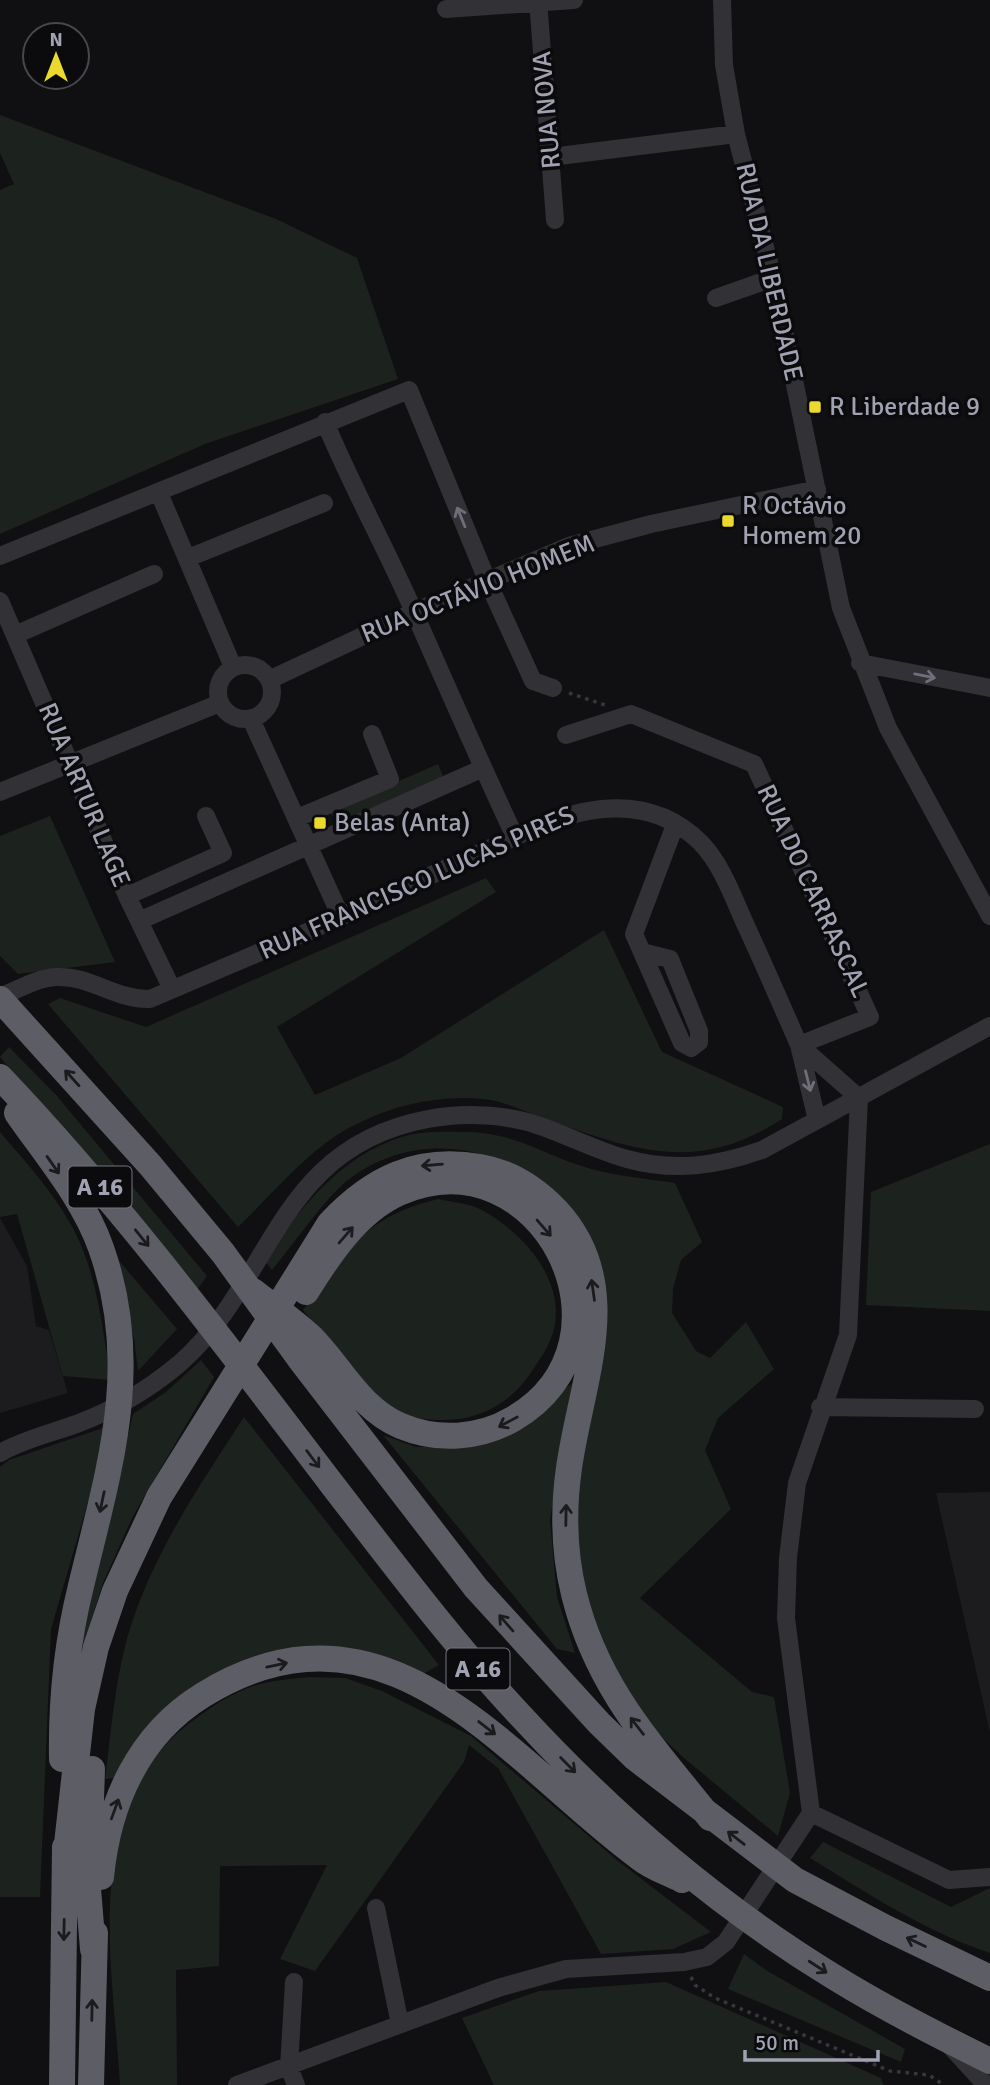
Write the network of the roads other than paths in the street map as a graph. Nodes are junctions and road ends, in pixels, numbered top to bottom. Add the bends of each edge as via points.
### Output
1 (574, 0) edge
2 (722, 0) edge
3 (538, 1) edge
4 (446, 9) dead end
5 (736, 134) junction
6 (551, 157) junction
7 (555, 220) dead end
8 (773, 278) junction
9 (716, 298) dead end
10 (325, 422) junction
11 (817, 489) junction
12 (159, 493) junction
13 (324, 503) dead end
14 (0, 556) edge
15 (188, 558) junction
16 (154, 574) dead end
17 (486, 580) junction
18 (0, 601) edge
19 (414, 612) junction
20 (15, 635) junction
21 (860, 663) junction
22 (233, 667) junction
23 (269, 680) junction
24 (553, 688) road end
25 (990, 688) edge
26 (220, 703) junction
27 (251, 719) junction
28 (372, 734) dead end
29 (566, 735) dead end
30 (70, 765) junction
31 (481, 769) junction
32 (0, 792) edge
33 (206, 816) dead end
34 (297, 818) junction
35 (675, 825) junction
36 (514, 837) junction
37 (309, 845) junction
38 (127, 896) junction
39 (990, 916) edge
40 (341, 918) junction
41 (139, 921) junction
42 (642, 952) junction
43 (172, 989) junction
44 (6, 1005) edge
45 (990, 1026) edge
46 (799, 1045) junction
47 (0, 1077) edge
48 (0, 1089) edge
49 (859, 1098) junction
50 (817, 1120) junction
51 (305, 1348) junction
52 (820, 1407) junction
53 (975, 1409) dead end
54 (3, 1449) edge
55 (811, 1813) junction
56 (710, 1818) junction
57 (65, 1862) junction
58 (990, 1877) edge
59 (725, 1903) junction
60 (376, 1908) dead end
61 (93, 1949) junction
62 (948, 1958) junction
63 (990, 1965) edge
64 (990, 1978) edge
65 (294, 1982) dead end
66 (400, 2024) junction
67 (941, 2036) junction
68 (990, 2061) edge
69 (289, 2067) junction
70 (62, 2085) edge
71 (91, 2085) edge
72 (237, 2085) edge
73 (296, 2085) edge
74 (986, 2085) edge

1 - 3 street
2 - 5 street, RUA DA LIBERDADE via 724,65
3 - 4 street
3 - 6 street, RUA NOVA
5 - 6 street
5 - 8 street, RUA DA LIBERDADE
6 - 7 street, RUA NOVA
8 - 9 street
8 - 11 street, RUA DA LIBERDADE
10 - 12 street
17 -> 10 street via 410,390
10 - 19 street
11 - 17 street, RUA OCTÁVIO HOMEM via 569,545
11 - 21 street, RUA DA LIBERDADE via 841,608
12 - 14 street
12 - 15 street
13 - 15 street
15 - 22 street
16 - 20 street
17 - 19 street, RUA OCTÁVIO HOMEM
17 - 24 street via 533,681
18 - 20 street, RUA ARTUR LAGE
19 - 23 street, RUA OCTÁVIO HOMEM
19 - 31 street
20 - 30 street, RUA ARTUR LAGE
21 -> 25 street
21 - 39 street, RUA DA LIBERDADE via 888,728
22 - 23 street via 252,666
22 - 26 street via 219,684
23 - 27 street via 270,705
26 - 27 street via 232,716
26 - 30 street
27 - 34 street
28 - 34 street via 390,779
29 - 46 street, RUA DO CARRASCAL via 631,714 754,764 870,1017
30 - 32 street
30 - 38 street, RUA ARTUR LAGE
31 - 36 street
31 - 37 street
33 - 38 street via 222,853
34 - 37 street
35 - 36 street, RUA FRANCISCO LUCAS PIRES via 642,810 610,807 579,810
35 - 42 street via 634,934
35 - 46 street, RUA FRANCISCO LUCAS PIRES via 700,843 720,870
36 - 40 street, RUA FRANCISCO LUCAS PIRES
37 - 40 street
37 - 41 street
38 - 41 street, RUA ARTUR LAGE
40 - 43 street, RUA FRANCISCO LUCAS PIRES
41 - 43 street, RUA ARTUR LAGE
42 - 42 street via 682,1044 691,1048 699,1042 699,1031 670,959
43 - 44 street, RUA FRANCISCO LUCAS PIRES via 138,999 57,976
51 -> 44 highway, A 16
45 - 49 street
46 - 49 street, RUA FRANCISCO LUCAS PIRES
46 -> 50 street, RUA FRANCISCO LUCAS PIRES
47 -> 59 highway, A 16 via 58,1138 194,1302 416,1593 520,1715 615,1810
48 -> 57 highway via 79,1203 101,1247 121,1336 123,1376 117,1436 80,1588 61,1718
49 - 50 street
49 - 52 street via 848,1335
50 - 54 street via 729,1162 685,1167 629,1160 542,1126 485,1115 428,1119 375,1135 336,1159 298,1197 219,1317 181,1362 122,1404
56 -> 51 highway, A 16 via 635,1758 512,1630 476,1588
61 -> 51 highway via 88,1889 93,1756 106,1680 125,1614 148,1557 191,1478 331,1254 356,1224 399,1193 424,1185 473,1186 520,1205 539,1222 562,1254 573,1291 573,1334 558,1376 519,1416 481,1433 435,1435 398,1425
52 - 53 street
52 - 55 street via 796,1483 786,1618
55 - 58 street via 949,1880
55 - 66 street via 726,1942 707,1956 684,1962 566,1969
56 -> 57 highway via 617,1700 594,1658 574,1593 566,1500 596,1318 584,1254 561,1216 530,1187 487,1168 440,1163 377,1182 330,1223 159,1497 115,1591 96,1647 77,1743
62 -> 56 highway, A 16 via 795,1880
57 -> 70 highway
61 -> 59 highway via 108,1828 137,1760 165,1725 199,1698 241,1675 295,1661 351,1662 429,1688 509,1746 642,1860
59 -> 67 highway, A 16 via 833,1977
60 - 66 street
71 -> 61 highway
62 - 63 street
62 - 64 highway, A 16
65 - 69 street
66 - 69 street
67 - 68 highway, A 16
67 - 74 street
69 - 72 street
69 - 73 street

